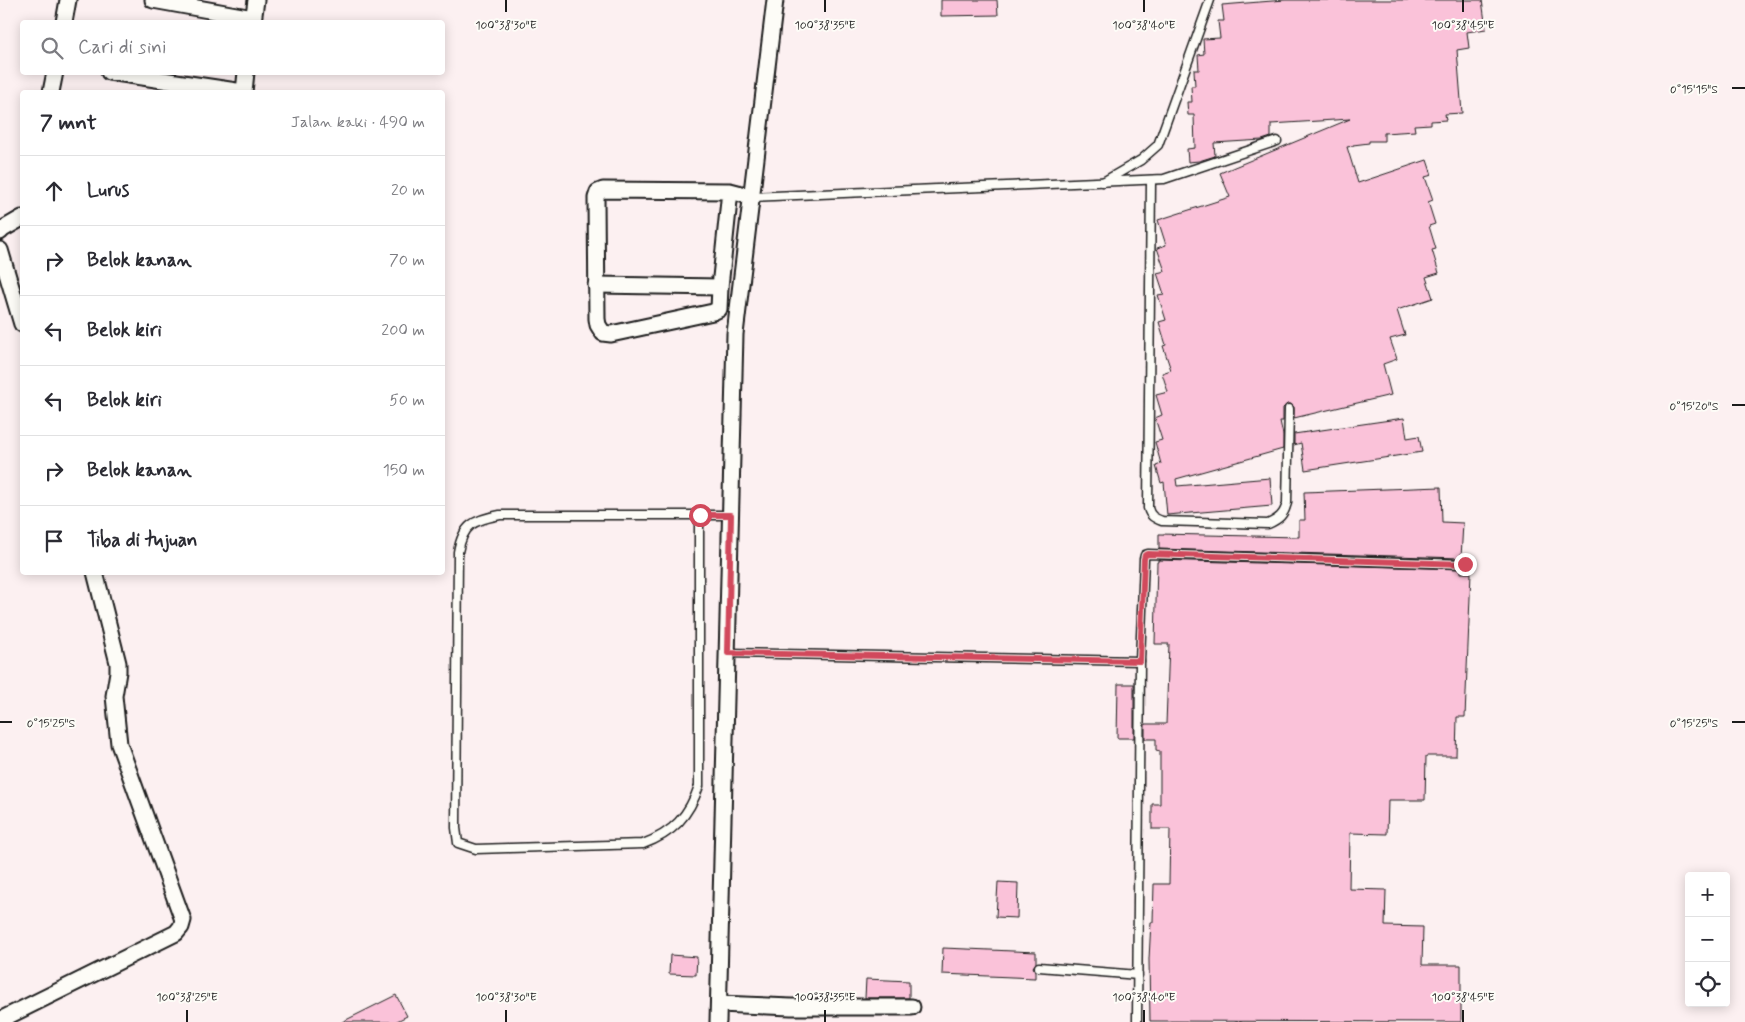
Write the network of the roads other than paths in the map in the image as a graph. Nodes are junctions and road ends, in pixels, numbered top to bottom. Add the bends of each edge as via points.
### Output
1 (68, 0) edge
2 (153, 0) edge
3 (256, 0) edge
4 (775, 0) edge
5 (1210, 0) edge
6 (64, 20) edge
7 (253, 20) edge
8 (54, 75) edge
9 (129, 75) edge
10 (246, 75) edge
11 (51, 90) edge
12 (230, 90) edge
13 (244, 90) edge
14 (1277, 141) dead end
15 (1151, 180) junction
16 (1101, 183) junction
17 (730, 191) junction
18 (752, 197) junction
19 (20, 219) edge
20 (0, 232) edge
21 (0, 250) edge
22 (596, 285) junction
23 (720, 287) junction
24 (20, 317) edge
25 (1289, 409) dead end
26 (700, 515) junction
27 (731, 515) junction
28 (1465, 564) dead end
29 (96, 575) edge
30 (728, 653) junction
31 (1140, 661) junction
32 (1039, 967) dead end
33 (1138, 975) junction
34 (719, 1004) junction
35 (912, 1007) dead end
36 (790, 1015) edge
37 (854, 1015) edge
38 (0, 1020) edge
39 (718, 1022) edge
40 (1138, 1022) edge

1 - 6 street
2 - 7 street
3 - 7 street
4 - 18 street
5 - 16 lane via 1158,145 1141,160
8 - 11 street
9 - 12 street
10 - 13 street
14 - 15 lane via 1175,176
15 - 16 lane
15 - 25 lane via 1150,514 1162,521 1268,524 1277,520 1287,503
16 - 18 lane
17 - 18 street
17 - 22 street via 598,192
17 - 23 street
18 - 27 street via 735,334
19 - 20 street
21 - 24 street
22 - 23 street
22 - 23 street via 598,325 607,334 716,312 720,309
26 - 26 lane via 500,515 482,518 467,527 460,539 458,552 458,843 476,849 643,844 676,826 693,804 699,786
26 - 27 lane
27 - 30 street
28 - 31 lane via 1148,554 1144,559
29 - 38 street via 118,664 114,696 119,744 183,920 176,933
30 - 31 lane
30 - 34 street
31 - 33 lane
32 - 33 lane
33 - 40 lane
34 - 36 street
34 - 39 street
35 - 37 street
36 - 37 street

